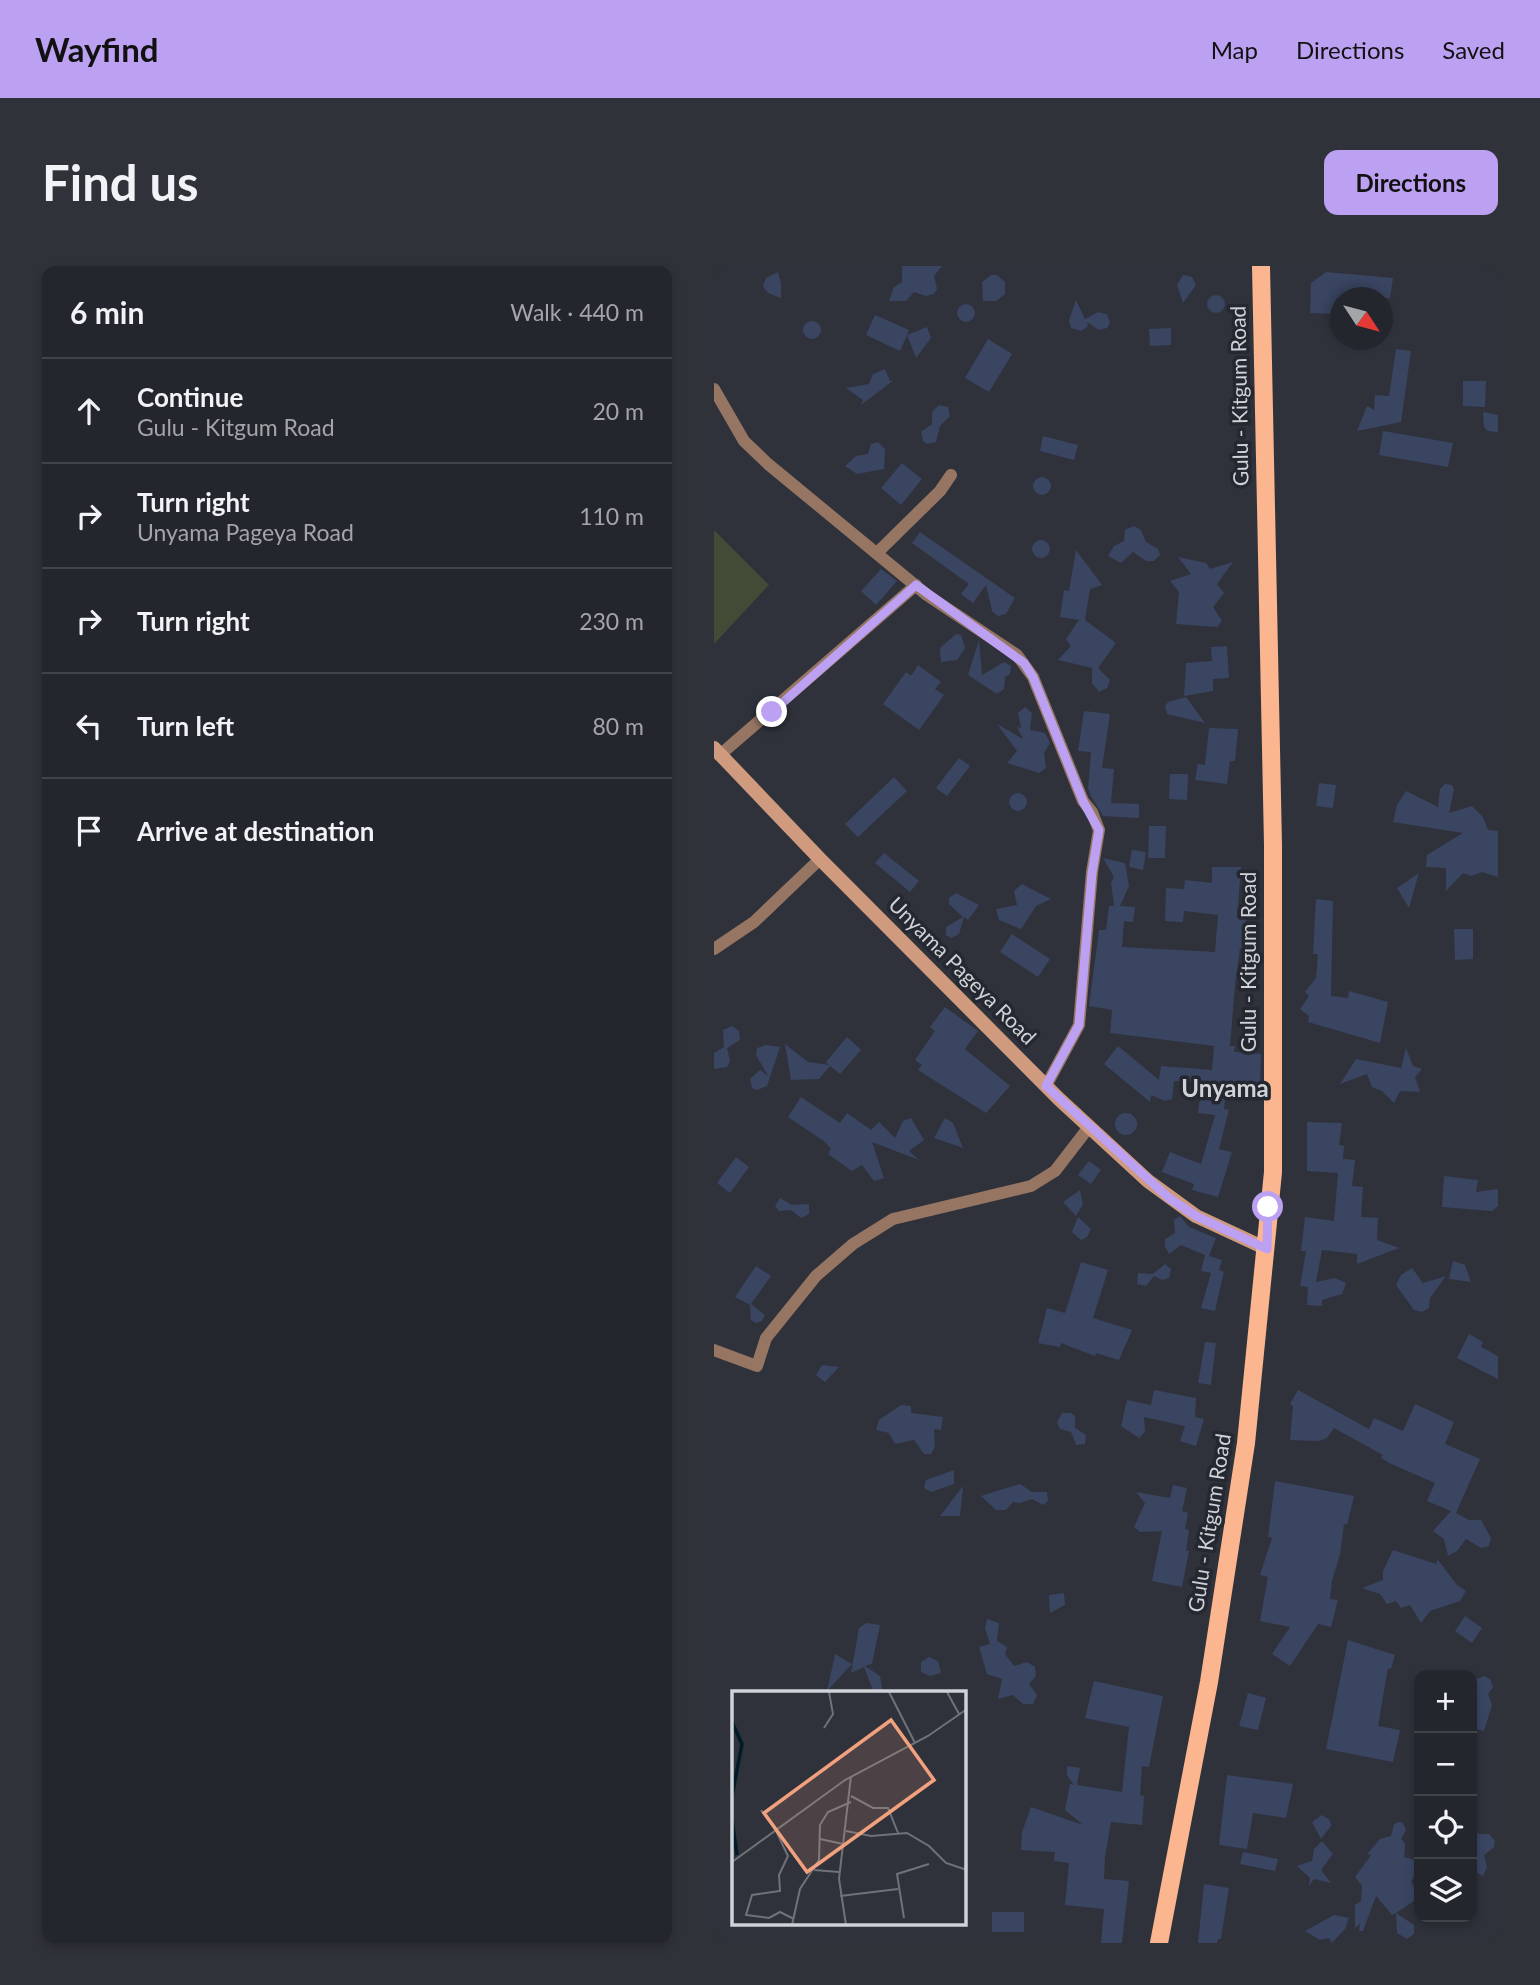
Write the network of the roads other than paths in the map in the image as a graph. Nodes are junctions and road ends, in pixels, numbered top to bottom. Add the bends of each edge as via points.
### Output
1 (1261, 266) edge
2 (715, 396) edge
3 (951, 475) dead end
4 (878, 552) junction
5 (916, 585) junction
6 (718, 751) edge
7 (820, 859) junction
8 (714, 949) edge
9 (1046, 1086) junction
10 (1089, 1127) junction
11 (1267, 1249) junction
12 (714, 1350) edge
13 (1159, 1943) edge

1 - 11 main road, Gulu - Kitgum Road via 1273,845 1273,1172
2 - 4 street via 744,441 790,484
3 - 4 street
4 - 5 street
5 - 6 street
5 - 9 street via 1024,663 1099,830 1079,1025
6 - 7 street, Unyama Pageya Road
7 - 8 street via 754,922
7 - 9 street, Unyama Pageya Road
9 - 10 street, Unyama Pageya Road
10 - 11 street, Unyama Pageya Road via 1169,1198 1196,1216
10 - 12 street via 1055,1171 1031,1186 893,1219 853,1244 816,1276 766,1338 757,1366
11 - 13 main road, Gulu - Kitgum Road via 1246,1443 1209,1682

